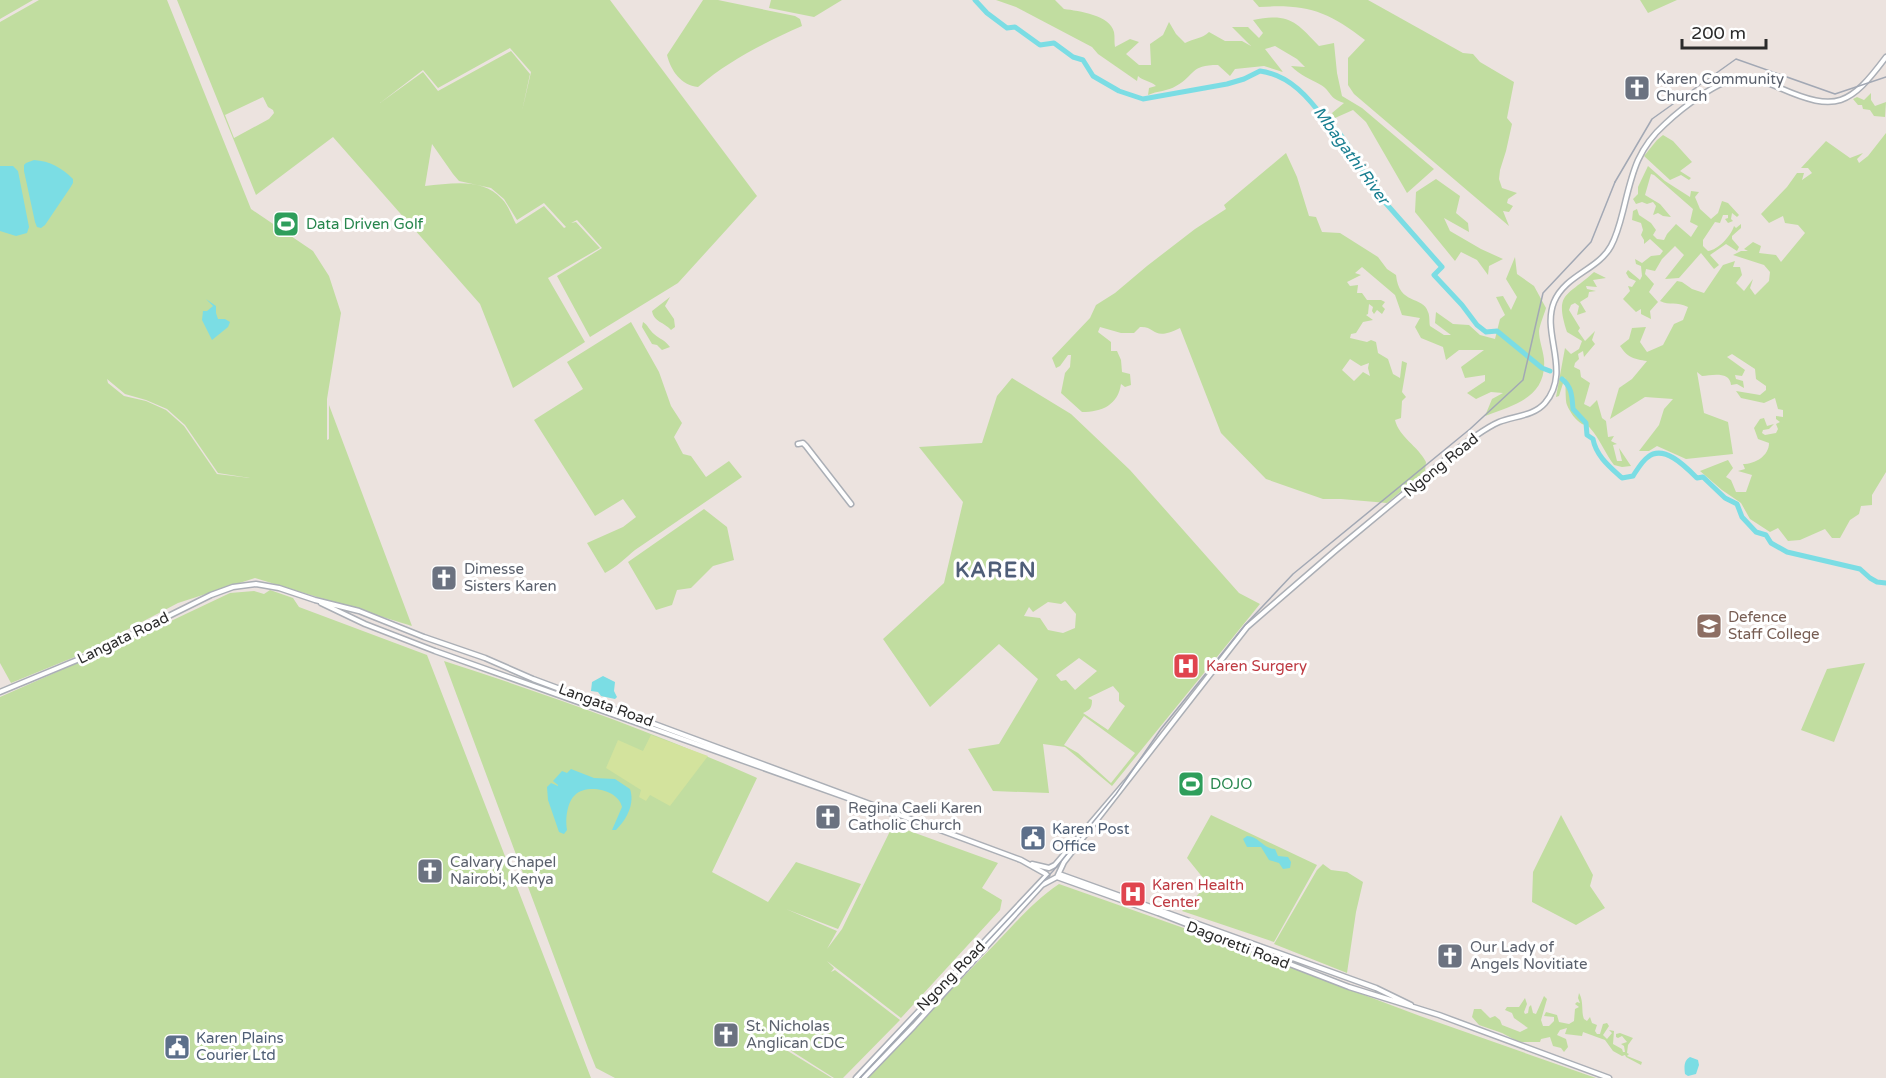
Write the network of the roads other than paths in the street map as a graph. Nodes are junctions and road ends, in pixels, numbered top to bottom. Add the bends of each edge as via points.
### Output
1 (1886, 57) edge
2 (798, 444) dead end
3 (851, 504) dead end
4 (315, 600) junction
5 (369, 615) junction
6 (365, 624) junction
7 (478, 656) junction
8 (475, 665) junction
9 (0, 692) edge
10 (595, 701) junction
11 (592, 708) junction
12 (1101, 812) junction
13 (896, 814) junction
14 (1032, 864) junction
15 (1051, 868) junction
16 (1058, 874) junction
17 (1048, 876) junction
18 (1372, 987) junction
19 (1369, 994) junction
20 (1420, 1009) junction
21 (856, 1078) edge
22 (864, 1078) edge
23 (1609, 1078) edge

1 - 12 main road, Ngong Road via 1866,84 1842,100 1815,102 1758,79 1740,78 1724,82 1666,123 1639,156 1612,245 1564,286 1554,302 1551,315 1556,377 1546,402 1530,413 1496,424 1465,444 1251,623
2 - 3 main road via 807,446
4 - 5 main road, Langata Road
4 - 6 main road, Langata Road
4 - 9 main road, Langata Road via 261,584 233,587 94,653
5 - 6 main road
5 - 7 main road, Langata Road
6 - 8 main road, Langata Road
7 - 8 main road
7 - 10 main road, Langata Road
8 - 11 main road, Langata Road
10 - 11 main road
10 - 13 main road, Langata Road
11 - 13 main road, Langata Road
12 - 15 main road, Ngong Road
12 - 16 main road, Ngong Road
13 - 14 main road, Langata Road
14 - 15 main road
14 - 17 main road
15 - 16 main road
15 - 17 main road, Ngong Road
16 - 17 main road
16 - 18 main road, Dagoretti Road
16 - 19 main road, Dagoretti Road
17 - 21 main road, Ngong Road
17 - 22 main road, Ngong Road
18 - 19 main road via 1374,992
18 - 20 main road, Dagoretti Road
19 - 20 main road, Dagoretti Road
20 - 23 main road, Dagoretti Road

